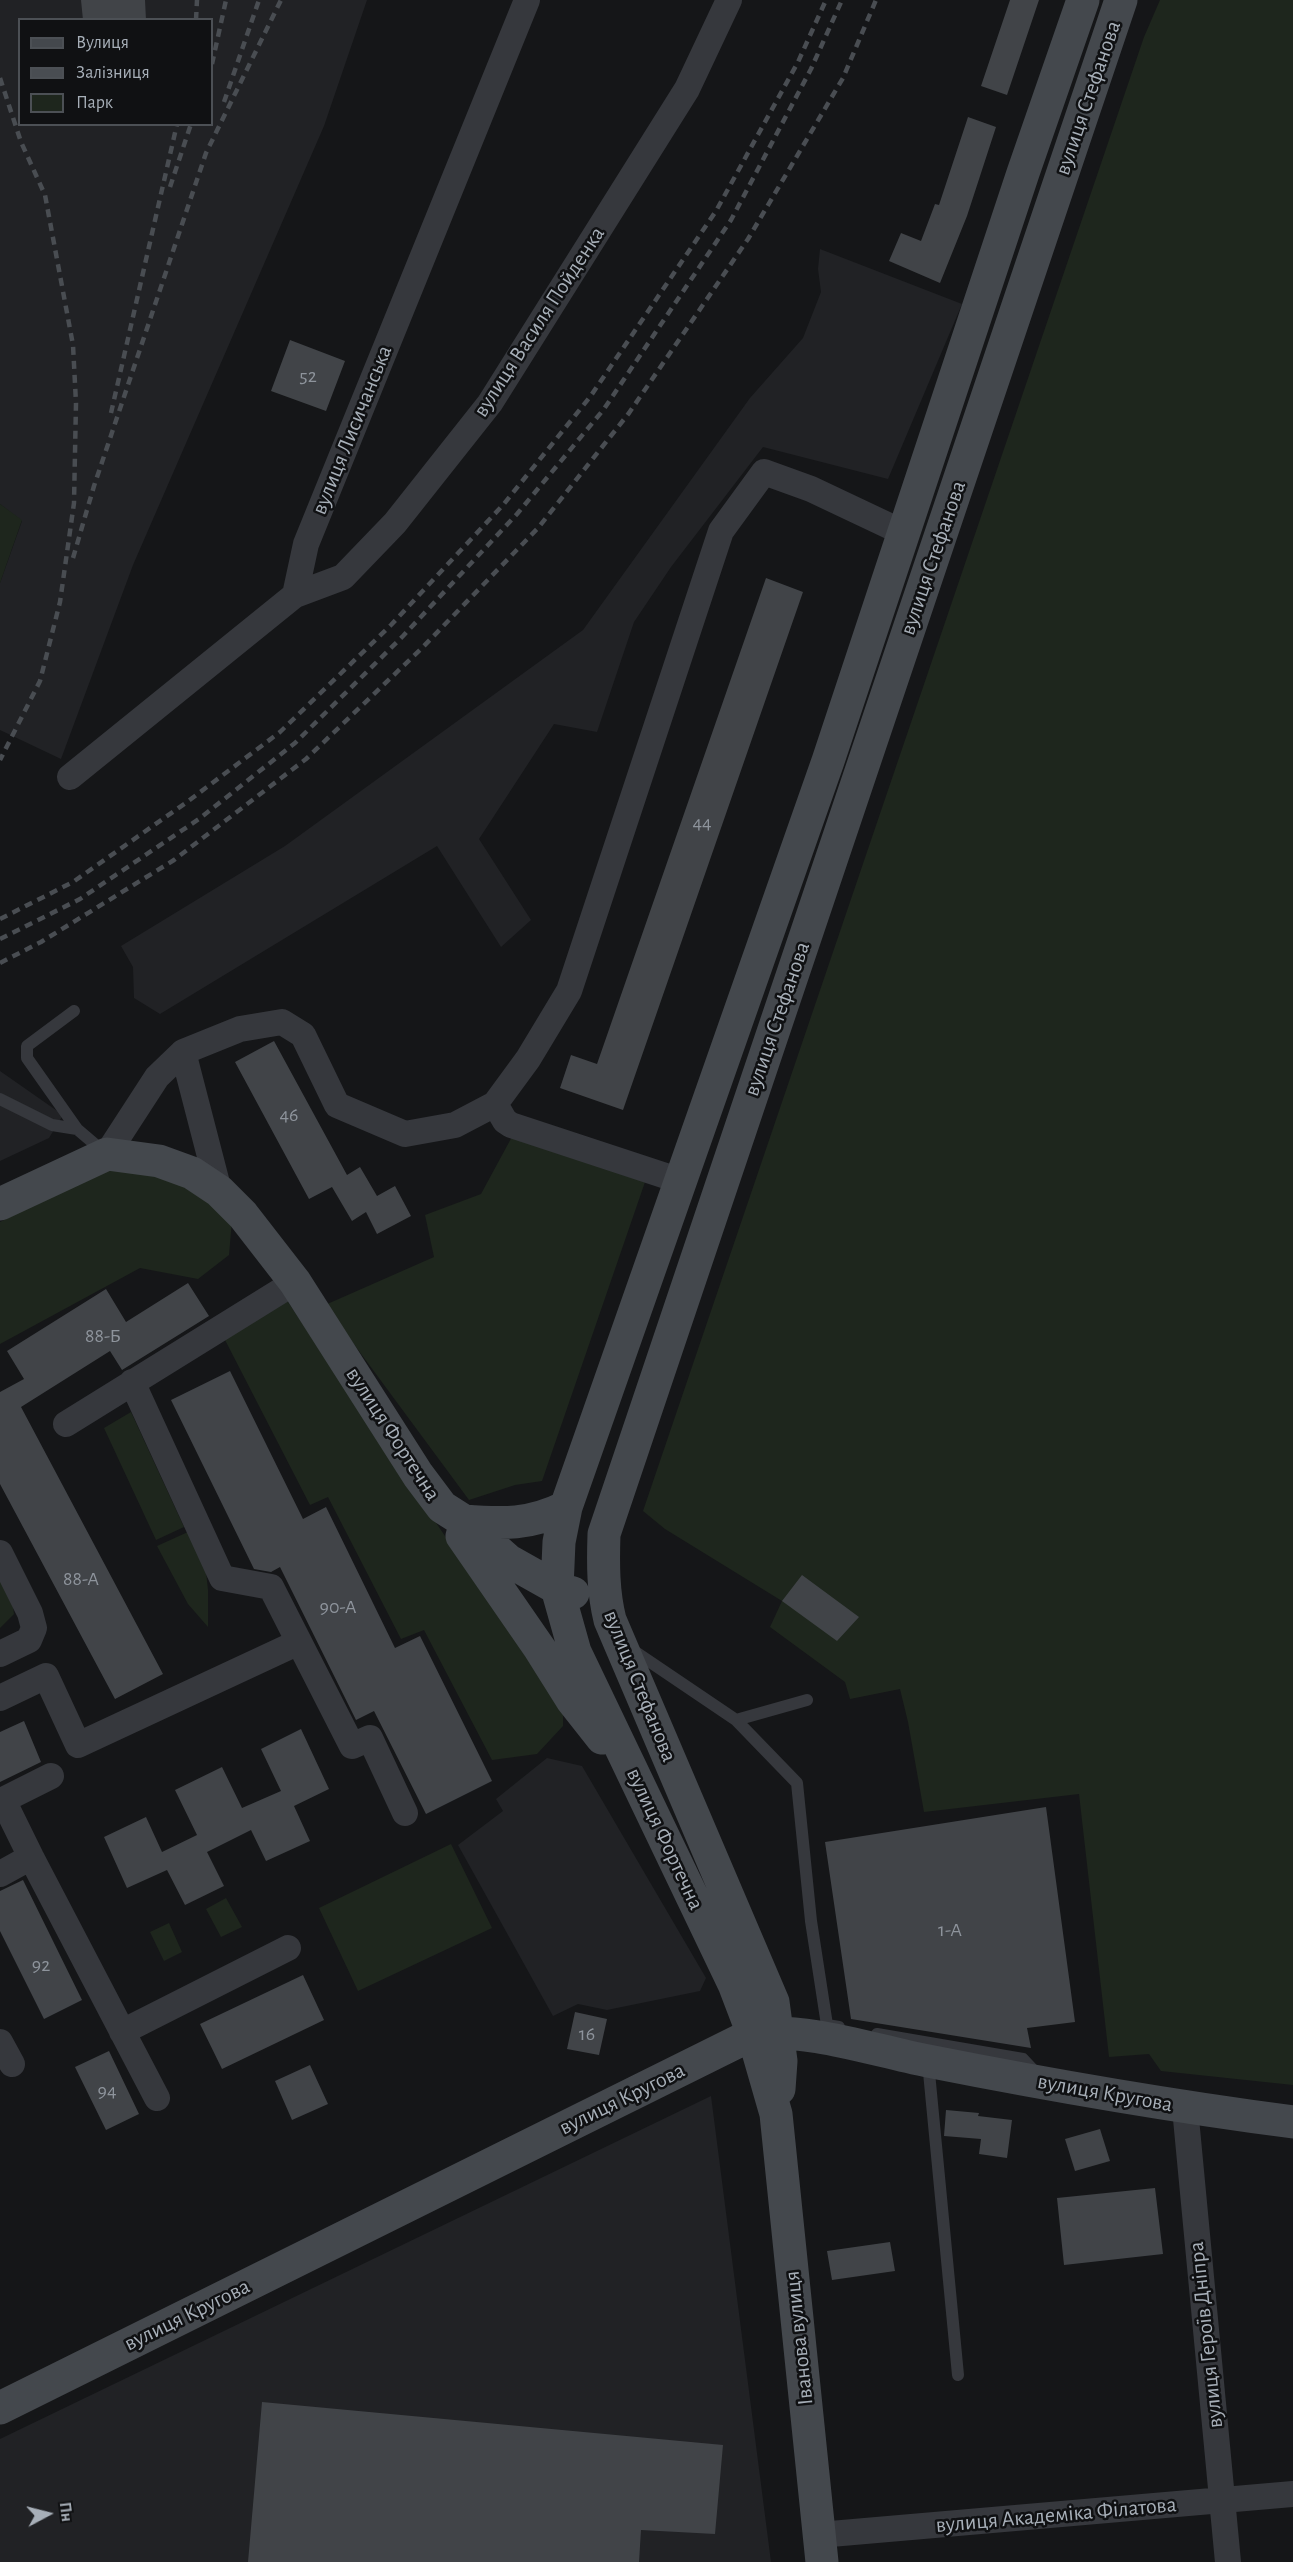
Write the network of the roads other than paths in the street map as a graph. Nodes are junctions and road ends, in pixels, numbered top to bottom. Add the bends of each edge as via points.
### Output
1 (527, 0) edge
2 (729, 0) edge
3 (1083, 0) edge
4 (1121, 0) edge
5 (904, 533) junction
6 (295, 595) junction
7 (70, 777) dead end
8 (74, 1011) dead end
9 (183, 1052) junction
10 (0, 1099) edge
11 (495, 1104) junction
12 (77, 1129) junction
13 (107, 1154) junction
14 (681, 1181) junction
15 (219, 1191) junction
16 (0, 1204) edge
17 (295, 1282) junction
18 (132, 1382) junction
19 (66, 1424) dead end
20 (566, 1507) junction
21 (453, 1514) junction
22 (0, 1553) edge
23 (557, 1588) junction
24 (605, 1600) junction
25 (618, 1640) junction
26 (299, 1642) junction
27 (0, 1654) edge
28 (0, 1668) edge
29 (6, 1695) edge
30 (807, 1700) dead end
31 (736, 1720) junction
32 (51, 1776) dead end
33 (639, 1784) junction
34 (405, 1813) dead end
35 (31, 1857) junction
36 (0, 1874) edge
37 (288, 1948) dead end
38 (122, 2032) junction
39 (766, 2033) junction
40 (928, 2061) junction
41 (1045, 2082) junction
42 (157, 2098) dead end
43 (1185, 2108) junction
44 (1293, 2122) edge
45 (958, 2375) dead end
46 (0, 2408) edge
47 (1293, 2494) edge
48 (1222, 2501) junction
49 (821, 2548) edge
50 (1228, 2562) edge

1 - 6 street, вулиця Лисичанська via 306,544
2 - 6 street, вулиця Василя Пойденка via 687,89 490,403 395,523 343,577
3 - 5 main road, вулиця Стефанова
4 - 24 main road, вулиця Стефанова via 604,1534
5 - 11 street via 811,489 764,472 721,531 569,991
5 - 14 main road, вулиця Стефанова
6 - 7 street
8 - 12 lane via 27,1046 27,1058
9 - 11 street via 240,1029 282,1022 303,1035 337,1105 405,1134 455,1125
9 - 13 street via 157,1077
9 - 15 street
10 - 12 lane via 52,1125
11 - 14 street via 511,1125
12 - 13 lane
13 - 15 main road, вулиця Фортечна via 159,1161 192,1173
13 - 16 main road
14 - 20 main road, вулиця Стефанова
15 - 17 main road, вулиця Фортечна via 243,1215
17 - 18 street
17 - 21 main road, вулиця Фортечна via 418,1475
18 - 19 street
18 - 26 street via 222,1578 271,1587
20 - 21 main road via 544,1518 513,1522
20 - 23 main road, вулиця Стефанова via 559,1542
21 - 23 main road, вулиця Фортечна via 510,1561
21 - 33 main road via 572,1700
22 - 27 street via 34,1628 29,1640
23 - 24 main road
23 - 33 main road, вулиця Фортечна via 575,1652
24 - 25 main road, вулиця Стефанова
25 - 31 lane
25 - 39 main road, вулиця Стефанова via 764,1978 773,2002
26 - 29 street via 78,1745 46,1676
26 - 34 street via 352,1746 370,1738
28 - 29 street
30 - 31 lane
31 - 41 lane via 797,1783 826,2025 1023,2059
32 - 35 street via 3,1800
33 - 39 main road, вулиця Фортечна via 734,1984
35 - 36 street
35 - 38 street
37 - 38 street
38 - 42 street
39 - 40 main road, вулиця Кругова via 793,2032
39 - 46 main road, вулиця Кругова
39 - 49 main road, Іванова вулиця via 782,2061 776,2114
40 - 41 main road, вулиця Кругова
40 - 45 lane
41 - 43 main road, вулиця Кругова
43 - 44 main road, вулиця Кругова
43 - 48 street, вулиця Героїв Дніпра
47 - 48 street, вулиця Академіка Філатова
48 - 49 street, вулиця Академіка Філатова
48 - 50 street, вулиця Героїв Дніпра

